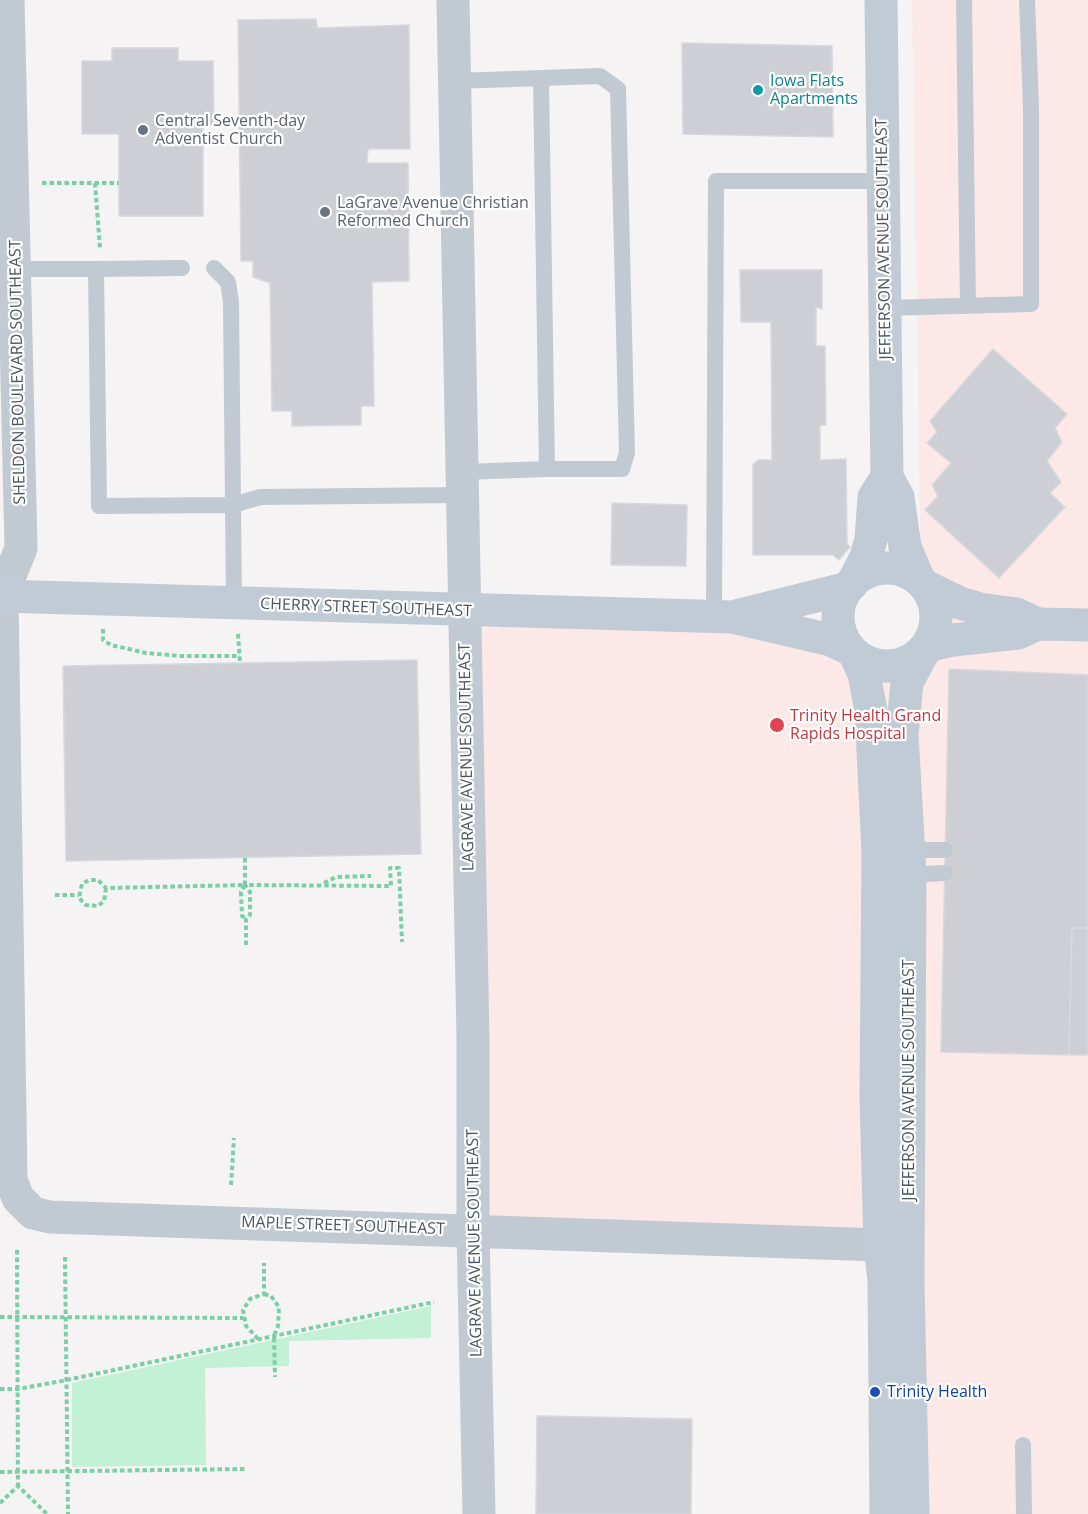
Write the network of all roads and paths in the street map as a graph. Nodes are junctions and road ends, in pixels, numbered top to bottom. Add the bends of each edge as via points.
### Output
1 (8, 0) edge
2 (453, 0) edge
3 (880, 0) edge
4 (890, 0) edge
5 (964, 0) edge
6 (1027, 0) edge
7 (540, 79) junction
8 (454, 81) junction
9 (883, 181) junction
10 (41, 183) dead end
11 (95, 183) junction
12 (119, 183) dead end
13 (182, 268) dead end
14 (214, 268) dead end
15 (15, 269) junction
16 (99, 269) junction
17 (968, 306) junction
18 (885, 308) junction
19 (547, 469) junction
20 (887, 477) junction
21 (462, 484) junction
22 (233, 506) junction
23 (922, 583) junction
24 (850, 586) junction
25 (1, 595) edge
26 (464, 611) junction
27 (723, 616) junction
28 (236, 617) junction
29 (1038, 624) junction
30 (1088, 625) edge
31 (103, 628) dead end
32 (925, 649) junction
33 (853, 652) junction
34 (240, 656) junction
35 (240, 663) dead end
36 (945, 850) dead end
37 (245, 858) dead end
38 (910, 862) junction
39 (878, 863) junction
40 (945, 873) dead end
41 (371, 876) dead end
42 (323, 884) junction
43 (245, 885) junction
44 (106, 888) junction
45 (55, 895) dead end
46 (79, 895) junction
47 (246, 919) junction
48 (3, 928) edge
49 (402, 942) dead end
50 (246, 945) dead end
51 (234, 1138) dead end
52 (231, 1185) dead end
53 (25, 1206) joint
54 (473, 1230) junction
55 (880, 1245) junction
56 (17, 1250) dead end
57 (65, 1257) dead end
58 (264, 1263) dead end
59 (264, 1294) junction
60 (434, 1302) dead end
61 (0, 1317) edge
62 (17, 1317) junction
63 (66, 1317) junction
64 (243, 1318) junction
65 (274, 1336) junction
66 (259, 1339) junction
67 (275, 1377) dead end
68 (66, 1380) junction
69 (0, 1389) edge
70 (18, 1389) junction
71 (1023, 1446) dead end
72 (246, 1469) dead end
73 (18, 1471) junction
74 (68, 1471) junction
75 (0, 1472) edge
76 (18, 1486) junction
77 (0, 1503) edge
78 (47, 1514) edge
79 (68, 1514) edge
80 (479, 1514) edge
81 (886, 1514) edge
82 (913, 1514) edge
83 (1024, 1514) edge

1 - 15 street, SHELDON BOULEVARD SOUTHEAST
2 - 8 street, LAGRAVE AVENUE SOUTHEAST
3 - 4 lane
3 - 9 street, JEFFERSON AVENUE SOUTHEAST
5 - 17 lane
6 - 17 lane via 1031,304
7 - 8 lane
7 - 19 lane
7 - 19 lane via 600,76 618,89 627,453 622,469
8 - 21 street, LAGRAVE AVENUE SOUTHEAST
9 - 18 street, JEFFERSON AVENUE SOUTHEAST
9 - 27 lane via 716,181
10 - 11 path
11 - 12 path
11 - 16 path
13 - 16 lane
14 - 22 lane via 228,282 231,302
15 - 16 lane
15 - 25 street, SHELDON BOULEVARD SOUTHEAST via 21,548
16 - 22 lane via 99,506
17 - 18 lane
18 - 20 street, JEFFERSON AVENUE SOUTHEAST
19 - 21 lane
20 - 23 street, JEFFERSON AVENUE SOUTHEAST via 898,497 905,548
20 - 24 street, JEFFERSON AVENUE SOUTHEAST via 874,497 871,539
21 - 22 lane via 260,497
21 - 26 street, LAGRAVE AVENUE SOUTHEAST
22 - 28 lane
23 - 24 street via 906,572 881,569 866,573
23 - 29 street via 960,603 1016,614
23 - 32 street via 933,599 936,618
24 - 27 street, CHERRY STREET SOUTHEAST
24 - 33 street via 838,615 843,639
25 - 28 street, CHERRY STREET SOUTHEAST
25 - 48 street, SHELDON BOULEVARD SOUTHEAST
26 - 27 street, CHERRY STREET SOUTHEAST
26 - 28 street, CHERRY STREET SOUTHEAST
26 - 54 street, LAGRAVE AVENUE SOUTHEAST
27 - 33 street, CHERRY STREET SOUTHEAST via 831,640
28 - 34 path
29 - 30 street
29 - 32 street via 1018,633 953,640
31 - 34 path via 103,640 111,645 146,653
32 - 33 street via 908,662 893,666 871,664
32 - 38 street, JEFFERSON AVENUE SOUTHEAST via 907,682 903,711
33 - 39 street, JEFFERSON AVENUE SOUTHEAST via 864,674 871,711
34 - 35 path
36 - 38 lane
37 - 43 path
38 - 39 lane
38 - 39 lane
38 - 40 lane
38 - 82 street, JEFFERSON AVENUE SOUTHEAST via 908,1282
39 - 55 street, JEFFERSON AVENUE SOUTHEAST via 876,1097
41 - 42 path via 336,877
42 - 43 path
42 - 49 path via 391,886 390,868 399,868
43 - 44 path
43 - 47 path via 241,892 242,916
43 - 47 path via 250,892 250,915
44 - 46 path via 98,880 89,880 82,884
44 - 46 path via 104,901 98,906 83,904
45 - 46 path
47 - 50 path
48 - 53 street, SHELDON BOULEVARD SOUTHEAST via 11,1180
51 - 52 path
53 - 54 street, MAPLE STREET SOUTHEAST via 33,1213 50,1217
54 - 55 street, MAPLE STREET SOUTHEAST
54 - 80 street, LAGRAVE AVENUE SOUTHEAST
55 - 81 street, JEFFERSON AVENUE SOUTHEAST via 884,1281
56 - 62 path
57 - 63 path
58 - 59 path
59 - 64 path via 245,1304
59 - 65 path via 271,1296 279,1307
60 - 65 path
61 - 62 path
62 - 63 path
62 - 70 path
63 - 64 path
63 - 68 path
64 - 66 path
65 - 66 path
65 - 67 path
66 - 68 path
68 - 70 path
68 - 74 path
69 - 70 path
70 - 73 path
71 - 83 lane
72 - 74 path
73 - 74 path
73 - 75 path
73 - 76 path
74 - 79 path
76 - 77 path
76 - 78 path

